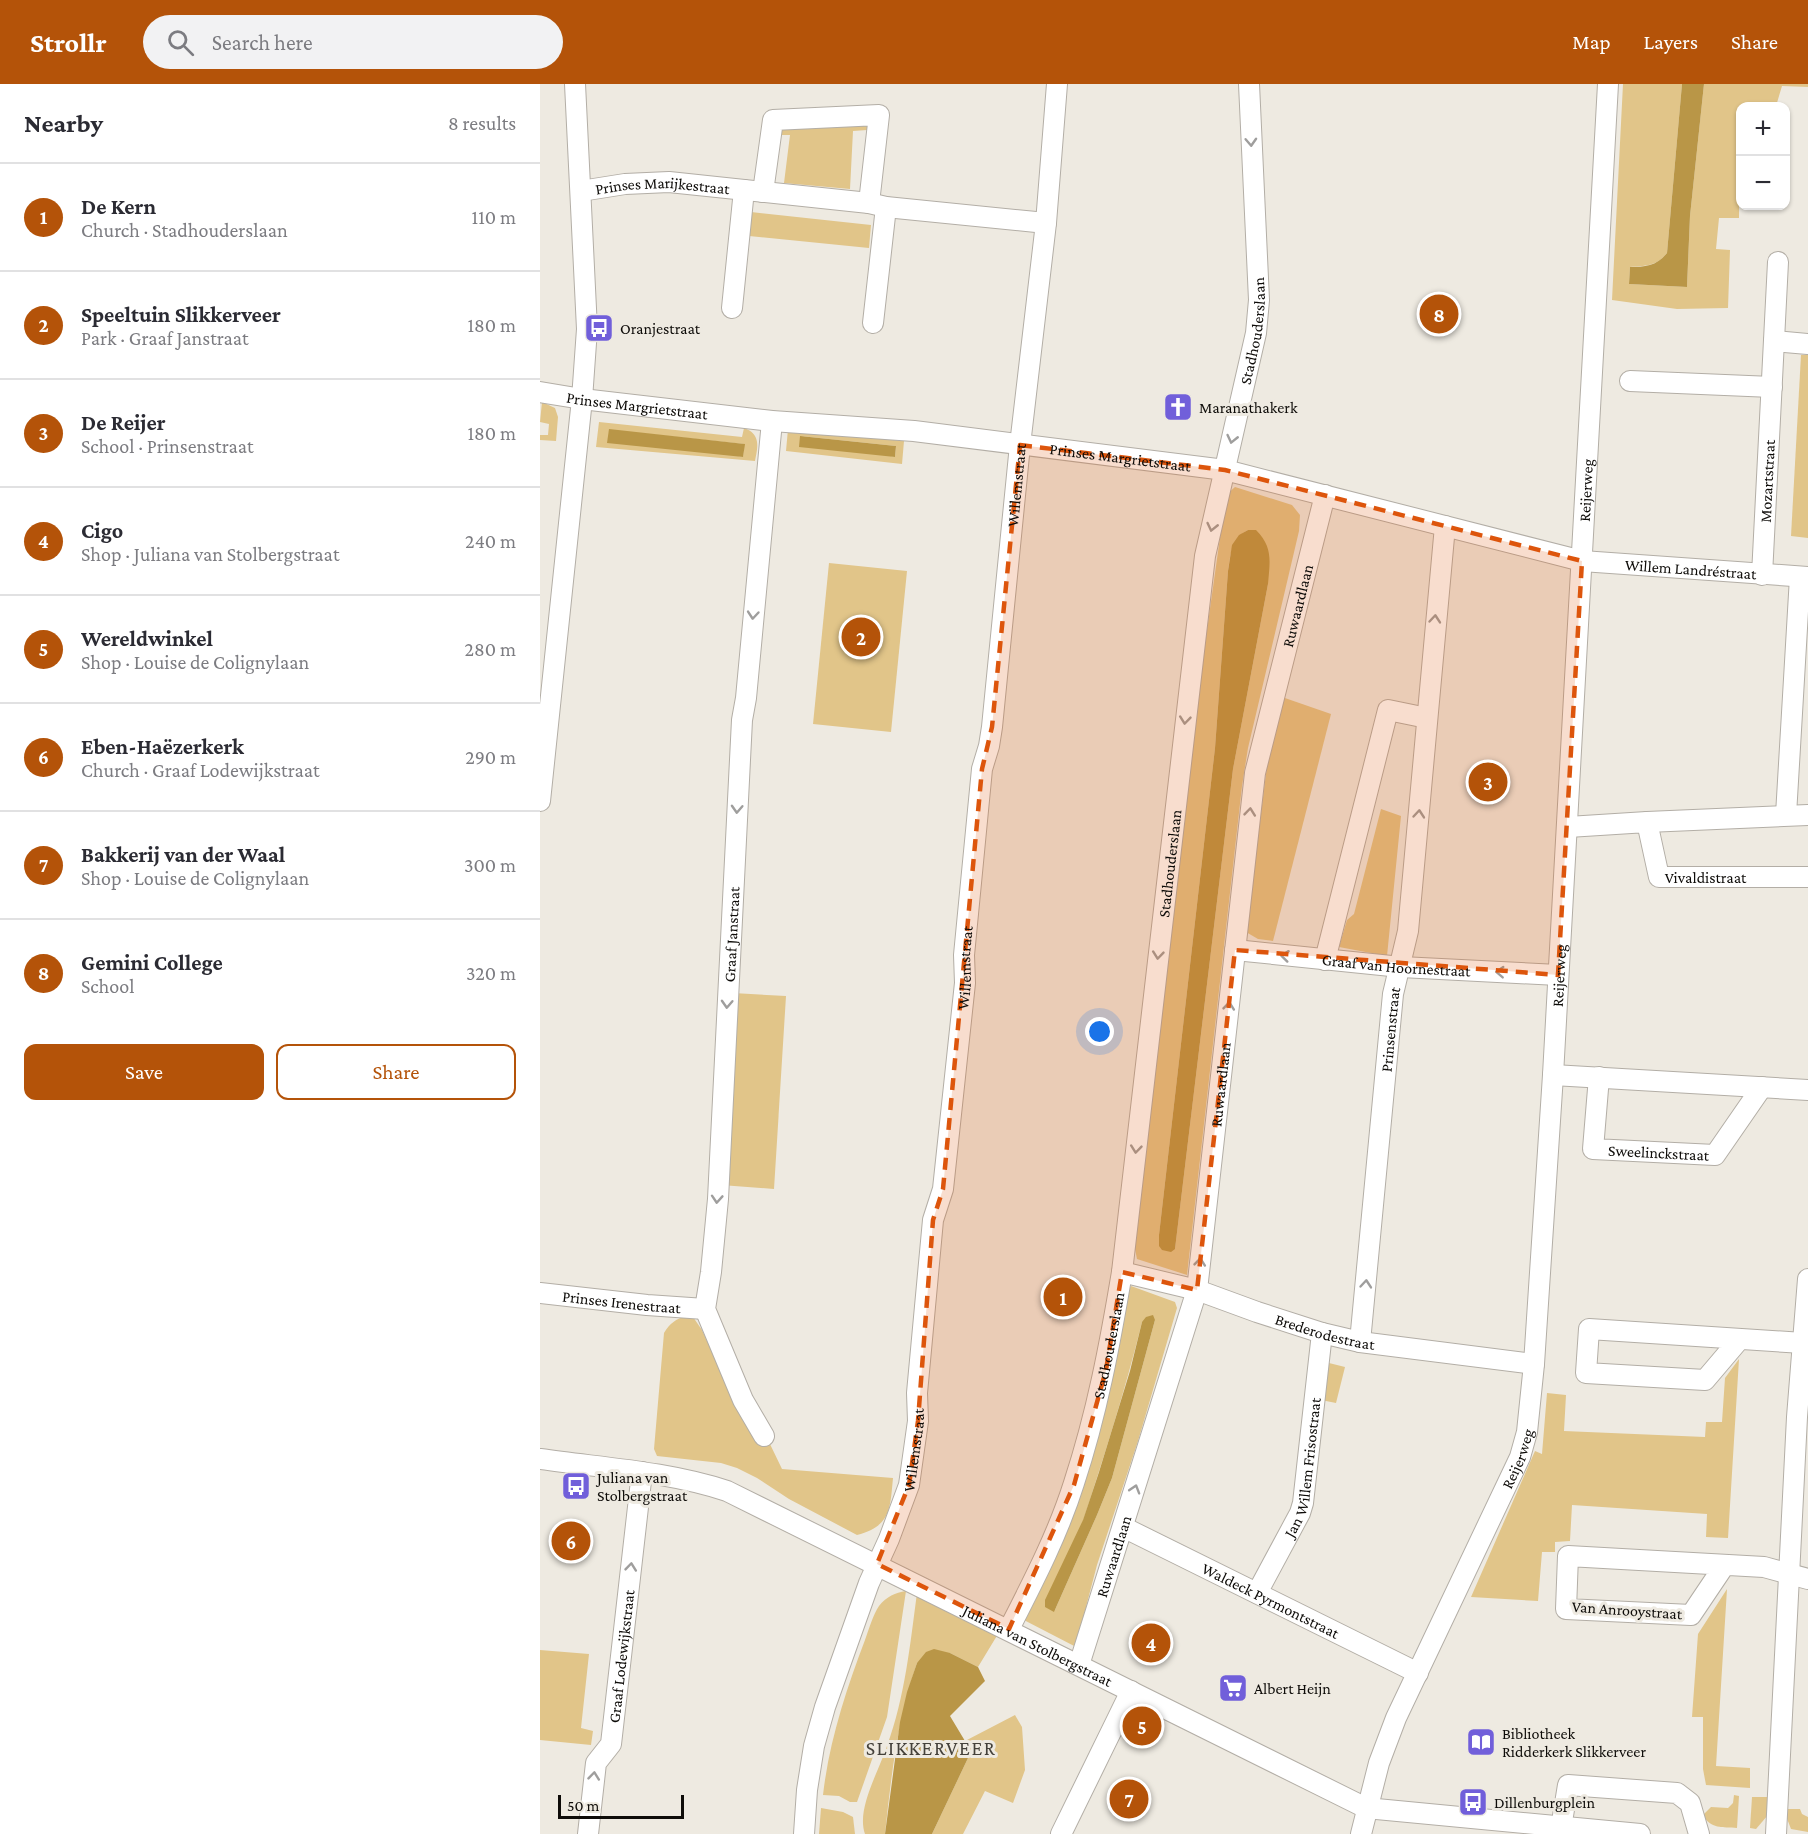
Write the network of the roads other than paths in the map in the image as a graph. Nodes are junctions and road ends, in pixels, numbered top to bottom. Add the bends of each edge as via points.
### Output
1 (575, 84) edge
2 (1057, 84) edge
3 (1248, 84) edge
4 (1608, 84) edge
5 (581, 191) junction
6 (754, 191) junction
7 (877, 205) junction
8 (1046, 223) junction
9 (1778, 262) dead end
10 (732, 308) dead end
11 (873, 323) dead end
12 (1774, 341) junction
13 (1808, 344) edge
14 (1630, 381) dead end
15 (1772, 387) junction
16 (540, 392) edge
17 (582, 399) junction
18 (772, 421) junction
19 (1020, 445) junction
20 (1225, 470) junction
21 (1324, 495) junction
22 (1444, 526) junction
23 (1582, 561) junction
24 (1762, 575) junction
25 (1804, 577) edge
26 (1427, 718) junction
27 (540, 801) edge
28 (1808, 814) edge
29 (1786, 815) junction
30 (1647, 822) junction
31 (1568, 827) junction
32 (1808, 877) edge
33 (1235, 950) junction
34 (1325, 960) junction
35 (1401, 967) junction
36 (1558, 975) junction
37 (1553, 1075) junction
38 (1599, 1077) junction
39 (1762, 1087) junction
40 (1808, 1090) edge
41 (1122, 1272) junction
42 (1808, 1279) edge
43 (1197, 1290) junction
44 (540, 1293) edge
45 (705, 1309) junction
46 (1322, 1333) junction
47 (1738, 1340) junction
48 (1360, 1342) junction
49 (1803, 1343) junction
50 (1534, 1364) junction
51 (1803, 1417) edge
52 (764, 1436) dead end
53 (540, 1459) edge
54 (642, 1472) junction
55 (1123, 1527) junction
56 (877, 1564) junction
57 (1724, 1566) junction
58 (1799, 1576) edge
59 (1257, 1593) junction
60 (1009, 1629) junction
61 (1079, 1665) junction
62 (1418, 1673) junction
63 (1131, 1691) junction
64 (1366, 1808) junction
65 (1561, 1828) junction
66 (588, 1834) edge
67 (804, 1834) edge
68 (1061, 1834) edge
69 (1361, 1834) edge
70 (1640, 1834) edge
71 (1698, 1834) edge
72 (1776, 1834) edge

1 - 5 street
2 - 8 street, Willemstraat
3 -> 20 street, Stadhouderslaan via 1259,300 1256,333
4 - 23 street, Reijerweg
5 - 6 street, Prinses Marijkestraat via 669,182
5 - 17 street via 587,329
6 - 7 street, Prinses Marijkestraat
6 - 7 street, Prinses Marijkestraat via 773,120 879,115
6 - 10 street, Prinses Marijkestraat
7 - 8 street, Prinses Marijkestraat
7 - 11 street, Prinses Marijkestraat
8 - 19 street, Willemstraat
9 - 12 street, Mozartstraat
12 - 13 street
12 - 15 street, Mozartstraat
14 - 15 street
15 - 24 street, Mozartstraat
16 - 17 street, Prinses Margrietstraat
17 - 18 street, Prinses Margrietstraat
17 - 27 street
18 - 19 street, Prinses Margrietstraat via 914,431
18 -> 45 street, Graaf Janstraat via 742,720 718,1199
19 - 20 street, Prinses Margrietstraat
19 - 56 street, Willemstraat via 992,727 981,781 943,1189 933,1220 917,1393 918,1421 909,1485
20 - 21 street, Prinses Margrietstraat
20 -> 41 street, Stadhouderslaan via 1205,556 1197,613
21 - 22 street, Prinses Margrietstraat
33 -> 21 street, Ruwaardlaan via 1255,773
22 - 23 street, Prinses Margrietstraat
26 -> 22 street, Prinsenstraat
23 - 24 street, Willem Landréstraat
23 - 31 street, Reijerweg
24 - 25 street, Willem Landréstraat
25 - 29 street, Willem Landréstraat
26 - 34 street via 1388,710
35 -> 26 street, Prinsenstraat via 1408,931
28 - 29 street
29 - 30 street
30 - 31 street
30 - 32 street, Vivaldistraat via 1659,877
31 - 36 street, Reijerweg
34 -> 33 street, Graaf van Hoornestraat
43 -> 33 street, Ruwaardlaan
34 - 35 street, Graaf van Hoornestraat
36 -> 35 street, Graaf van Hoornestraat
48 -> 35 street, Prinsenstraat via 1393,994
36 - 37 street, Reijerweg
37 - 38 street
37 - 50 street, Reijerweg
38 - 39 street
38 - 39 street, Sweelinckstraat via 1593,1149 1715,1155
39 - 40 street
41 - 43 street, Brederodestraat
41 - 60 street, Stadhouderslaan via 1106,1370 1074,1485 1041,1566
42 - 49 street
43 - 46 street, Brederodestraat
55 -> 43 street, Ruwaardlaan
44 - 45 street, Prinses Irenestraat
45 - 52 street via 743,1400
46 - 48 street, Brederodestraat
46 - 59 street, Jan Willem Frisostraat via 1303,1503
47 - 47 street via 1589,1329 1586,1373 1704,1380
47 - 49 street
48 - 50 street, Brederodestraat
49 - 51 street
50 - 62 street, Reijerweg via 1527,1432 1520,1457
51 - 58 street
53 - 54 street, Juliana van Stolbergstraat
54 - 56 street, Juliana van Stolbergstraat via 727,1491
66 -> 54 street, Graaf Lodewijkstraat via 596,1763 611,1744
55 - 59 street, Waldeck Pyrmontstraat
55 - 61 street, Ruwaardlaan
56 - 60 street, Juliana van Stolbergstraat
56 - 67 street, Willemstraat via 814,1746
57 - 57 street, Van Anrooystraat via 1691,1615 1566,1609 1568,1556
57 - 58 street, Van Anrooystraat via 1764,1567
58 - 72 street
59 - 62 street, Waldeck Pyrmontstraat
60 - 61 street, Juliana van Stolbergstraat
61 - 63 street, Juliana van Stolbergstraat
62 - 64 street, Reijerweg via 1396,1718
63 - 64 street
63 - 68 street
64 - 65 street
64 - 69 street, Reijerweg
65 - 70 street
65 - 71 street via 1568,1785 1677,1793 1690,1803

